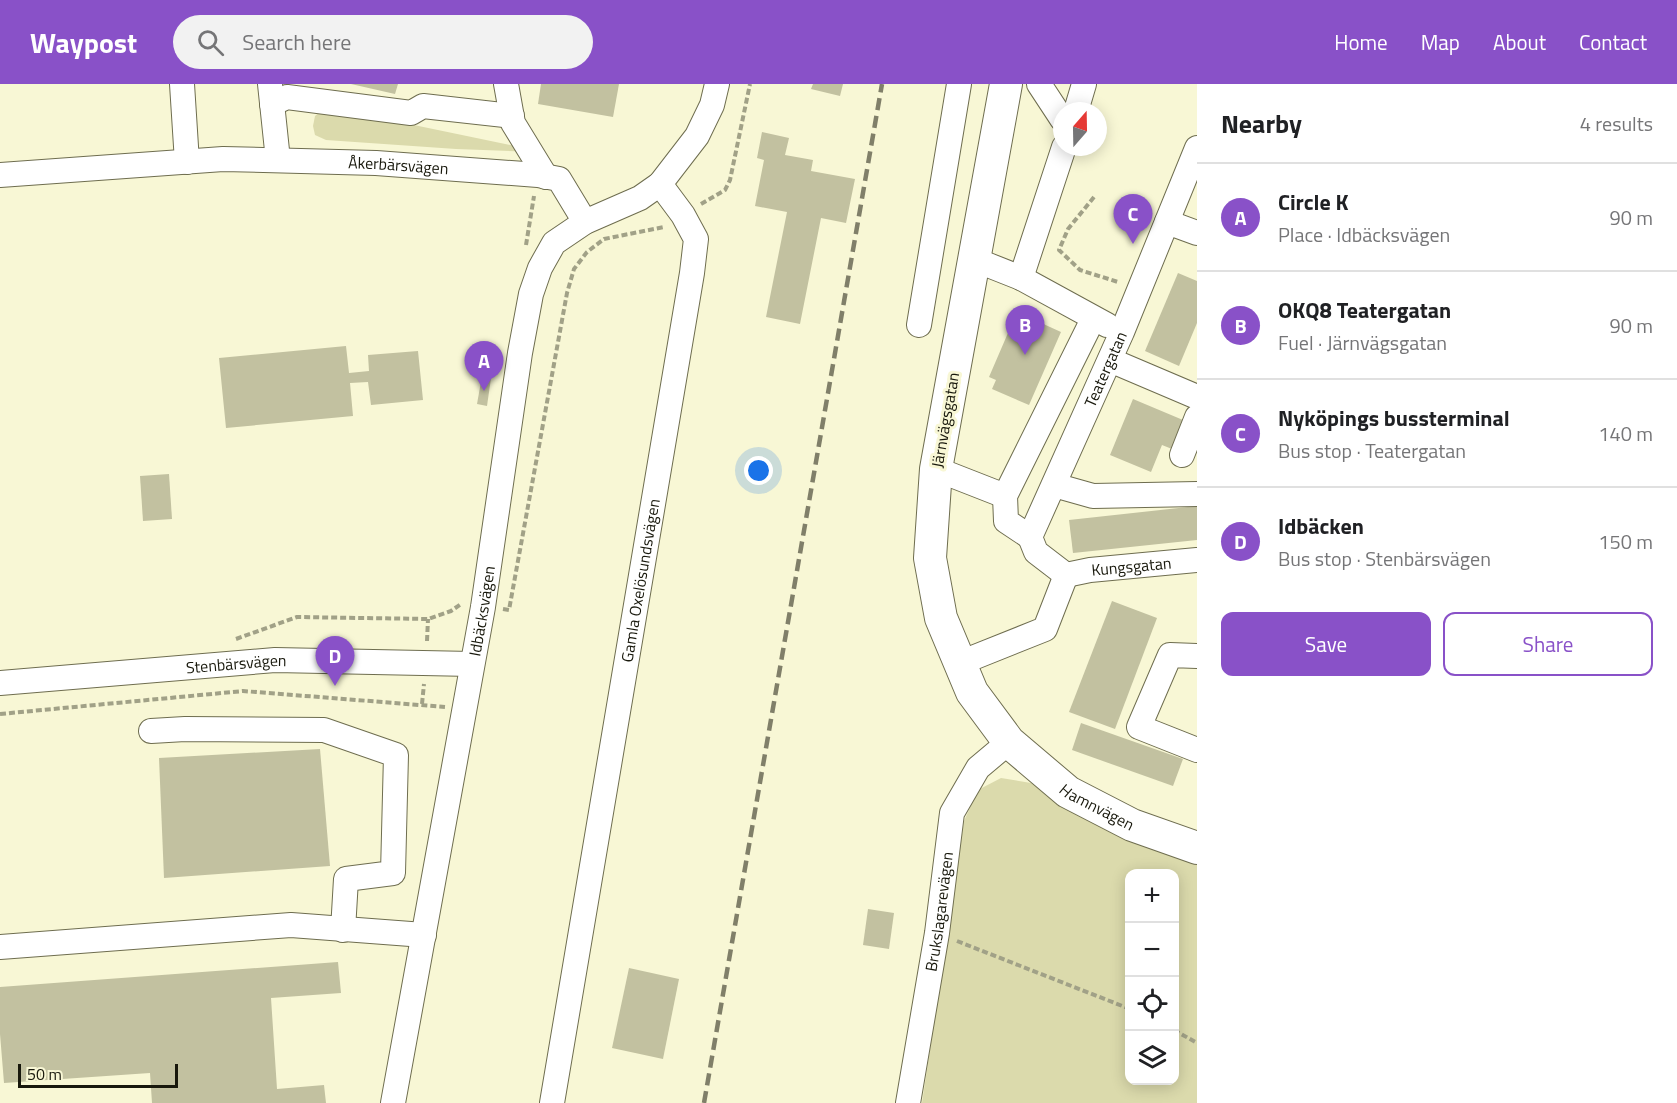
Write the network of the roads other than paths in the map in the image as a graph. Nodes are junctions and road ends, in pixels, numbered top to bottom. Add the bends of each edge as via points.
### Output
1 (182, 84) edge
2 (506, 84) edge
3 (717, 84) edge
4 (959, 84) edge
5 (1006, 84) edge
6 (1039, 84) edge
7 (1084, 84) edge
8 (271, 94) edge
9 (1079, 102) edge
10 (1053, 105) edge
11 (512, 116) junction
12 (1197, 148) edge
13 (1061, 156) edge
14 (278, 160) junction
15 (187, 162) junction
16 (0, 176) edge
17 (546, 177) junction
18 (660, 184) junction
19 (585, 222) junction
20 (1167, 222) junction
21 (1197, 233) edge
22 (973, 260) junction
23 (1021, 278) junction
24 (1093, 319) junction
25 (919, 325) dead end
26 (1122, 332) junction
27 (1110, 360) junction
28 (1197, 397) edge
29 (1197, 417) edge
30 (1182, 455) dead end
31 (936, 470) junction
32 (1054, 485) junction
33 (1197, 494) edge
34 (1005, 496) junction
35 (1030, 537) junction
36 (1197, 560) edge
37 (1066, 575) junction
38 (1197, 656) edge
39 (960, 663) junction
40 (472, 664) junction
41 (0, 683) edge
42 (150, 731) dead end
43 (1009, 742) junction
44 (1197, 750) edge
45 (1197, 848) edge
46 (343, 930) junction
47 (424, 935) junction
48 (0, 947) edge
49 (393, 1103) edge
50 (552, 1103) edge
51 (908, 1103) edge

1 - 15 street
2 - 11 street
3 - 18 street via 697,136
4 - 25 street
5 - 22 main road, Järnvägsgatan
6 - 10 street
7 - 9 street
8 - 11 street via 411,113 423,106
8 - 14 street
11 - 17 street
12 - 20 street, Teatergatan
13 - 23 street
14 - 15 street, Åkerbärsvägen
14 - 17 street, Åkerbärsvägen via 376,163
15 - 16 street, Åkerbärsvägen
17 - 19 street via 559,179
18 - 19 street, Idbäcksvägen via 640,198
18 - 50 street, Gamla Oxelösundsvägen via 696,239
19 - 40 street, Idbäcksvägen via 554,243 531,294 472,606
20 - 21 street
20 - 26 street, Teatergatan
22 - 23 street
22 - 31 main road, Järnvägsgatan
23 - 24 street
24 - 26 street
24 - 34 street
26 - 27 street, Teatergatan
27 - 28 street
27 - 32 street, Teatergatan
29 - 30 street
31 - 34 street
31 - 39 main road, Järnvägsgatan via 930,558 941,618
32 - 33 street via 1093,495
32 - 35 street, Teatergatan
34 - 35 street via 1006,521
35 - 37 street via 1036,552
36 - 37 street, Kungsgatan
37 - 39 street via 1045,629
38 - 44 street via 1170,655 1138,727
39 - 43 main road, Järnvägsgatan via 972,692
40 - 41 street, Stenbärsvägen via 275,660
40 - 47 street, Idbäcksvägen
42 - 46 street via 324,730 396,754 393,873 346,879
43 - 45 main road, Hamnvägen via 1068,792 1132,825
43 - 51 street, Brukslagarevägen via 978,768 952,813 937,933
46 - 47 street
46 - 48 street via 291,926
47 - 49 street, Idbäcksvägen

